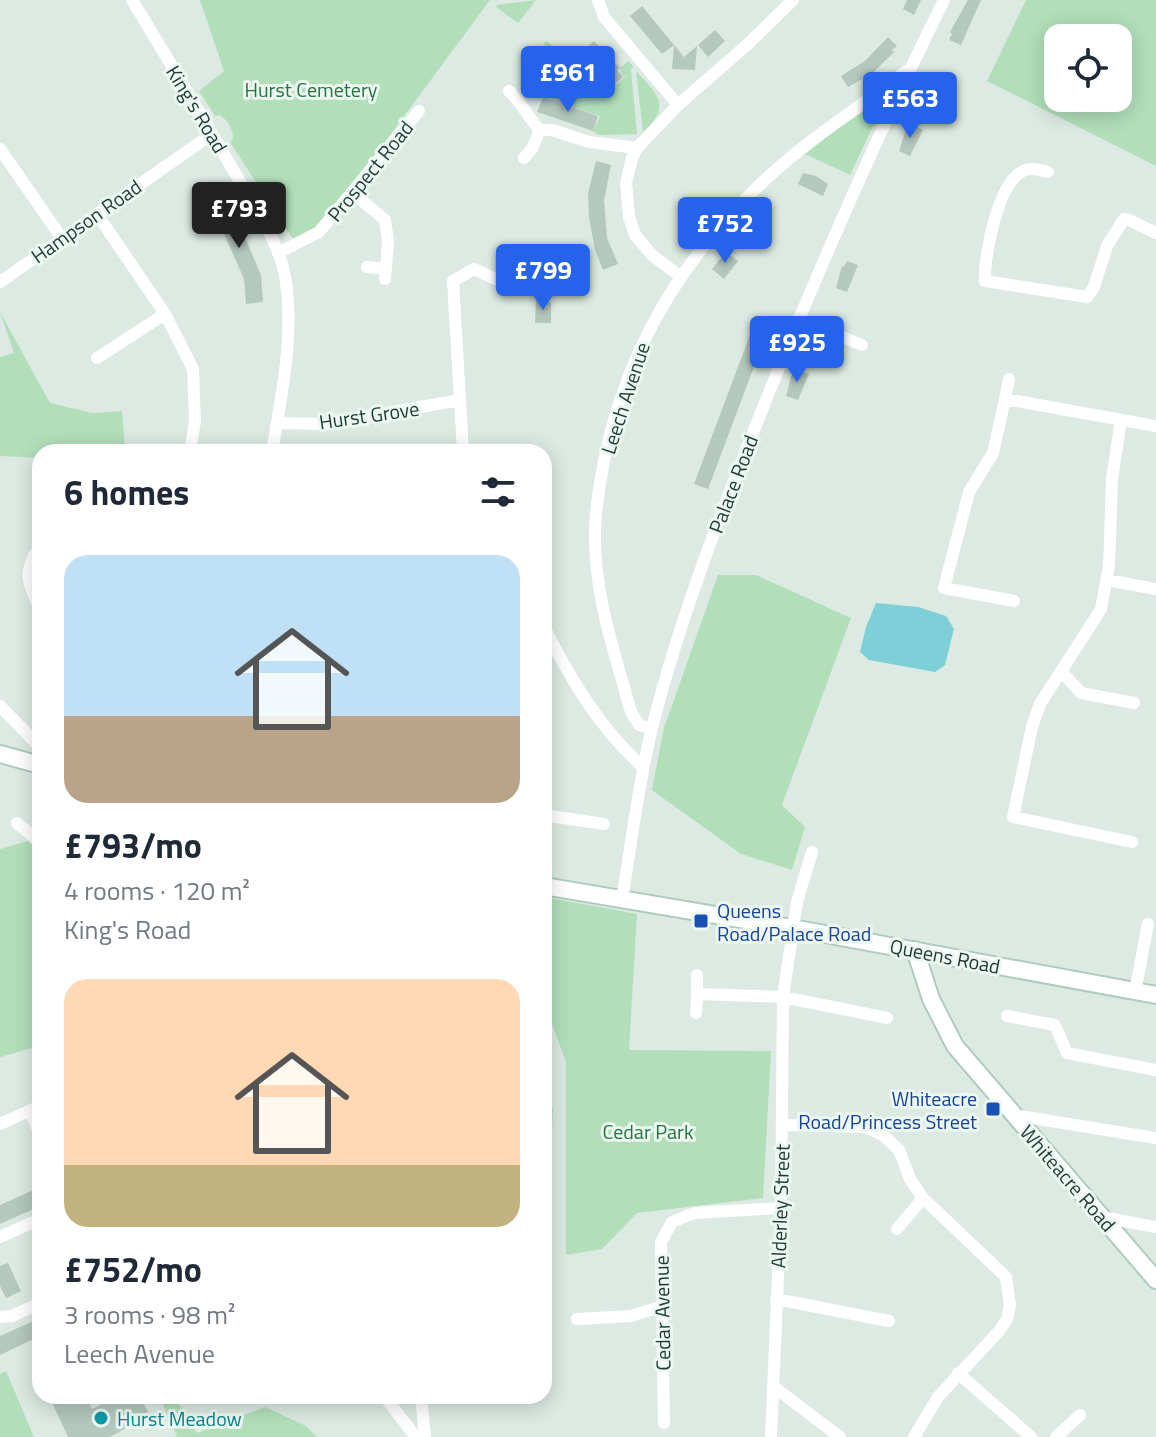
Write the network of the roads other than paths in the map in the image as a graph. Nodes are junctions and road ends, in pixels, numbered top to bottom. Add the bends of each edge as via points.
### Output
1 (132, 0) edge
2 (598, 0) edge
3 (793, 0) edge
4 (944, 0) edge
5 (910, 68) junction
6 (509, 91) dead end
7 (678, 105) junction
8 (419, 111) dead end
9 (540, 130) junction
10 (212, 134) junction
11 (637, 148) junction
12 (0, 149) edge
13 (524, 158) dead end
14 (1048, 172) dead end
15 (353, 193) junction
16 (97, 214) junction
17 (1156, 233) edge
18 (61, 237) junction
19 (278, 253) junction
20 (367, 267) dead end
21 (680, 276) junction
22 (0, 282) edge
23 (510, 286) dead end
24 (165, 314) junction
25 (798, 319) junction
26 (862, 345) dead end
27 (97, 358) dead end
28 (1009, 379) dead end
29 (1005, 399) junction
30 (460, 400) junction
31 (1121, 420) junction
32 (277, 423) junction
33 (1156, 426) edge
34 (191, 444) edge
35 (273, 444) edge
36 (463, 444) edge
37 (32, 558) edge
38 (1107, 580) junction
39 (1156, 589) edge
40 (32, 593) edge
41 (1014, 601) dead end
42 (552, 643) edge
43 (1062, 672) junction
44 (1134, 703) dead end
45 (0, 706) edge
46 (652, 729) junction
47 (32, 739) edge
48 (0, 754) edge
49 (32, 763) edge
50 (643, 767) junction
51 (552, 816) edge
52 (17, 823) dead end
53 (604, 824) dead end
54 (32, 835) edge
55 (1132, 842) dead end
56 (812, 852) dead end
57 (552, 887) edge
58 (622, 900) junction
59 (1148, 924) dead end
60 (792, 928) junction
61 (915, 950) junction
62 (697, 975) dead end
63 (1135, 992) junction
64 (697, 994) junction
65 (1156, 995) edge
66 (783, 997) junction
67 (696, 1013) dead end
68 (1007, 1016) dead end
69 (887, 1018) dead end
70 (1156, 1070) edge
71 (32, 1109) edge
72 (1014, 1115) junction
73 (0, 1124) edge
74 (783, 1125) junction
75 (1156, 1138) edge
76 (923, 1198) junction
77 (781, 1208) junction
78 (1102, 1217) junction
79 (32, 1223) edge
80 (1156, 1227) edge
81 (897, 1229) dead end
82 (0, 1237) edge
83 (1156, 1280) edge
84 (776, 1299) junction
85 (32, 1307) edge
86 (660, 1307) junction
87 (0, 1317) edge
88 (577, 1319) dead end
89 (889, 1321) dead end
90 (958, 1373) junction
91 (774, 1387) junction
92 (390, 1404) edge
93 (422, 1404) edge
94 (1080, 1415) dead end
95 (664, 1423) dead end
96 (416, 1437) edge
97 (425, 1437) edge
98 (771, 1437) edge
99 (840, 1437) edge
100 (914, 1437) edge
101 (1031, 1437) edge
102 (1056, 1437) edge

1 - 10 street, King's Road
2 - 7 street via 604,17
3 - 7 street
4 - 5 street, Palace Road
5 - 21 street, Leech Avenue via 768,177
5 - 25 street, Palace Road
6 - 9 street
7 - 11 street
8 - 15 street, Prospect Road
9 - 11 street
9 - 13 street
10 - 16 street, Hampson Road
10 - 19 street, King's Road
11 - 21 street via 626,183 635,235
12 - 18 street
14 - 17 street via 1020,172 1003,196 987,250 985,281 1087,297 1124,219
15 - 19 street, Prospect Road via 319,232
15 - 20 street via 385,220 385,274
16 - 18 street, Hampson Road
16 - 24 street
18 - 22 street, Hampson Road
19 - 32 street, King's Road via 289,317
21 - 46 street, Leech Avenue via 645,338 611,429 595,534 606,620 631,712 639,725
23 - 30 street via 474,269 453,281
24 - 27 street
24 - 34 street via 193,369
25 - 26 street
25 - 46 street, Palace Road via 684,615
28 - 29 street
29 - 31 street
29 - 41 street via 993,453 969,492 944,588
30 - 32 street, Hurst Grove via 325,424
30 - 36 street
31 - 33 street
31 - 38 street
32 - 35 street, King's Road
37 - 40 street
38 - 39 street
38 - 43 street via 1101,609
42 - 50 street via 570,679
43 - 44 street via 1081,693
43 - 55 street via 1032,727 1013,817
45 - 47 street
46 - 50 street, Palace Road
48 - 49 main road
50 - 58 street, Palace Road
51 - 53 street
52 - 54 street
56 - 60 street, Alderley Street
57 - 58 main road, Queens Road
58 - 60 main road, Queens Road
59 - 63 street
60 - 61 main road, Queens Road
60 - 66 street, Alderley Street
61 - 63 main road, Queens Road
61 - 72 main road, Whiteacre Road via 931,999 955,1046
62 - 64 street
63 - 65 main road, Queens Road
64 - 66 street
64 - 67 street
66 - 69 street
66 - 74 street, Alderley Street
68 - 70 street via 1055,1025 1067,1053
71 - 73 street
72 - 75 street
72 - 78 main road, Whiteacre Road
74 - 76 street via 864,1127 883,1135 899,1150
74 - 77 street, Alderley Street
76 - 81 street
76 - 90 street via 1006,1277 1009,1286 1007,1319
77 - 84 street, Alderley Street
77 - 86 street, Cedar Avenue via 694,1213 672,1222 661,1242
78 - 80 street
78 - 83 main road, Whiteacre Road
79 - 82 street
84 - 89 street
84 - 91 street, Alderley Street
85 - 87 street
86 - 88 street via 631,1316
86 - 95 street, Cedar Avenue
90 - 100 street
90 - 101 street
91 - 98 street, Alderley Street
91 - 99 street
92 - 96 street
93 - 97 street
94 - 102 street

